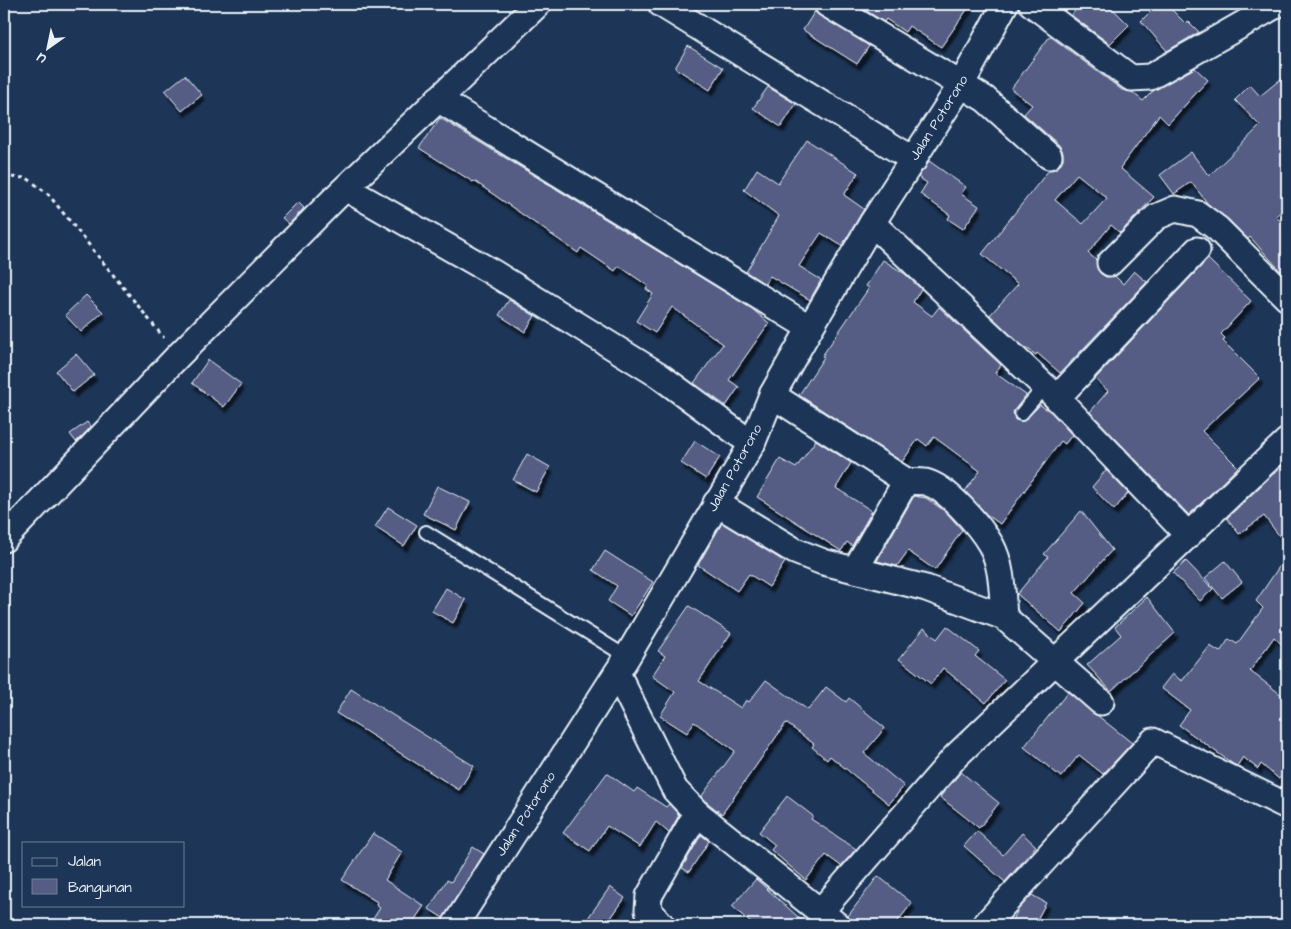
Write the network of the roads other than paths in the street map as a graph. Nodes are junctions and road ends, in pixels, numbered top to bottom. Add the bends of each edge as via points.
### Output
1 (538, 4) edge
2 (661, 4) edge
3 (828, 4) edge
4 (1005, 4) edge
5 (1032, 4) edge
6 (1278, 4) edge
7 (961, 85) junction
8 (438, 99) junction
9 (1049, 156) dead end
10 (914, 160) junction
11 (347, 189) junction
12 (872, 223) junction
13 (1197, 250) dead end
14 (1110, 263) dead end
15 (1287, 298) edge
16 (810, 328) junction
17 (1051, 392) junction
18 (772, 395) junction
19 (1021, 414) dead end
20 (1287, 443) edge
21 (752, 444) junction
22 (906, 482) junction
23 (716, 503) junction
24 (426, 532) dead end
25 (1187, 534) junction
26 (4, 539) edge
27 (855, 570) junction
28 (1004, 617) junction
29 (1056, 661) junction
30 (622, 665) junction
31 (1102, 702) dead end
32 (1285, 801) edge
33 (697, 813) junction
34 (829, 918) edge
35 (455, 925) edge
36 (662, 925) edge
37 (985, 925) edge

1 - 8 street
2 - 10 street
3 - 7 street
4 - 7 street, Jalan Potorono
5 - 6 street via 1132,78 1150,77
7 - 9 street via 985,99
7 - 10 street, Jalan Potorono
8 - 11 street
8 - 16 street
10 - 12 street, Jalan Potorono
11 - 21 street via 492,272 657,374
11 - 26 street via 178,356
12 - 16 street, Jalan Potorono
12 - 17 street
13 - 17 street
14 - 15 street via 1156,217 1175,209 1198,214 1218,229
16 - 18 street, Jalan Potorono
17 - 19 lane
17 - 25 street
18 - 21 street, Jalan Potorono
18 - 22 street
20 - 25 street
21 - 23 street, Jalan Potorono
22 - 27 street
22 - 28 street via 926,482 941,489 970,516 992,546 1001,577
23 - 27 street via 795,551
23 - 30 street, Jalan Potorono
24 - 30 lane
25 - 29 street
27 - 28 street via 926,588
28 - 29 street
29 - 31 street
29 - 34 street via 956,756
30 - 33 street via 663,770 675,790
30 - 35 street, Jalan Potorono
32 - 37 street via 1153,741
33 - 34 street
33 - 36 street via 648,896 648,910

